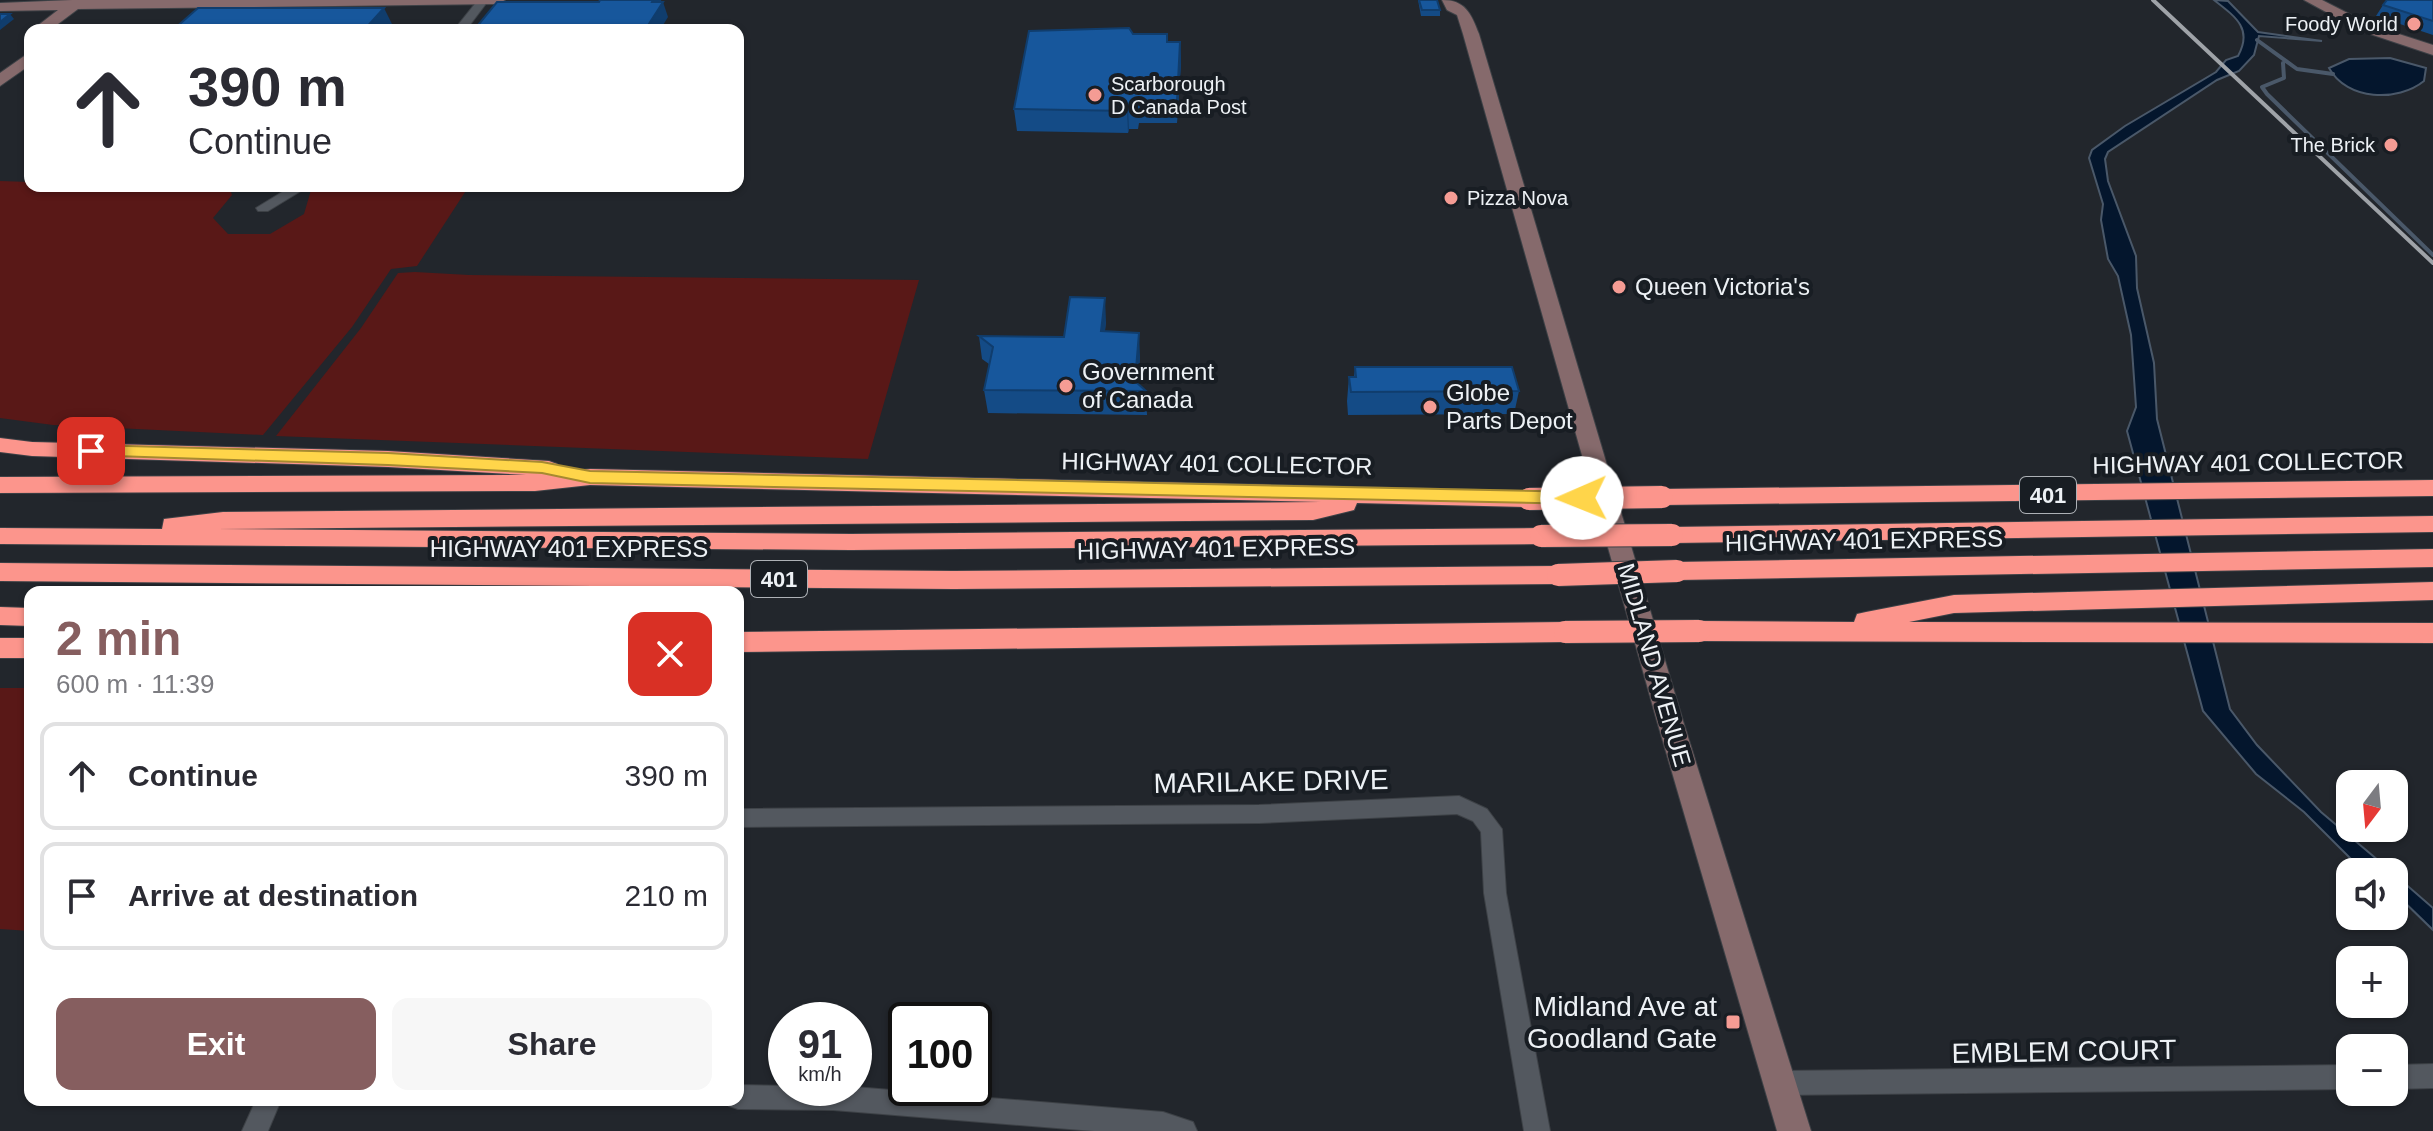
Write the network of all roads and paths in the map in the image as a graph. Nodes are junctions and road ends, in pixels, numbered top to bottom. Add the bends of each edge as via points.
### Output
1 (1449, 0) edge
2 (2311, 0) edge
3 (171, 1) edge
4 (490, 1) edge
5 (100, 2) edge
6 (77, 3) edge
7 (0, 7) edge
8 (1467, 7) edge
9 (48, 24) edge
10 (72, 24) edge
11 (466, 24) edge
12 (24, 43) edge
13 (2433, 50) edge
14 (0, 61) edge
15 (24, 62) edge
16 (0, 81) edge
17 (291, 192) edge
18 (263, 208) dead end
19 (0, 445) edge
20 (32, 449) junction
21 (0, 452) edge
22 (590, 477) junction
23 (0, 485) edge
24 (2433, 488) edge
25 (1375, 496) junction
26 (2433, 524) edge
27 (0, 536) edge
28 (46, 536) junction
29 (2433, 558) edge
30 (0, 572) edge
31 (2433, 591) edge
32 (0, 616) edge
33 (24, 617) edge
34 (1813, 631) junction
35 (2433, 633) edge
36 (744, 641) edge
37 (0, 648) edge
38 (24, 648) edge
39 (744, 818) edge
40 (2433, 1076) edge
41 (2336, 1077) edge
42 (2408, 1077) edge
43 (1778, 1083) junction
44 (744, 1097) edge
45 (266, 1106) edge
46 (255, 1131) edge
47 (1184, 1131) edge
48 (1537, 1131) edge
49 (1794, 1131) edge

1 - 8 main road, MIDLAND AVENUE via 1452,7
2 - 13 main road via 2366,28
3 - 4 main road
3 - 5 main road
4 - 11 street
5 - 6 main road
5 - 10 main road
6 - 7 main road
6 - 9 main road
8 - 43 main road, MIDLAND AVENUE
12 - 14 main road
15 - 16 main road
17 - 18 street
19 - 20 highway
20 - 21 highway
20 - 22 highway via 388,459 542,468
22 - 23 highway, HIGHWAY 401 COLLECTOR / 401 via 535,483
22 - 25 highway, HIGHWAY 401 COLLECTOR / 401
24 - 25 highway, HIGHWAY 401 COLLECTOR / 401, bridge via 1529,499
25 - 28 highway via 1313,512 223,520
26 - 28 highway, HIGHWAY 401 EXPRESS / 401, bridge via 867,542
27 - 28 highway, HIGHWAY 401 EXPRESS / 401
29 - 30 highway, HIGHWAY 401 EXPRESS / 401, bridge via 954,580
31 - 34 highway via 1954,604
32 - 33 highway
34 - 35 highway
34 - 36 highway, bridge
37 - 38 highway
39 - 48 street, MARILAKE DRIVE via 1259,814 1459,805 1480,815 1491,829 1495,893
40 - 42 street
41 - 43 street, EMBLEM COURT
43 - 49 main road, MIDLAND AVENUE
44 - 47 street via 833,1098 1163,1124
45 - 46 street

